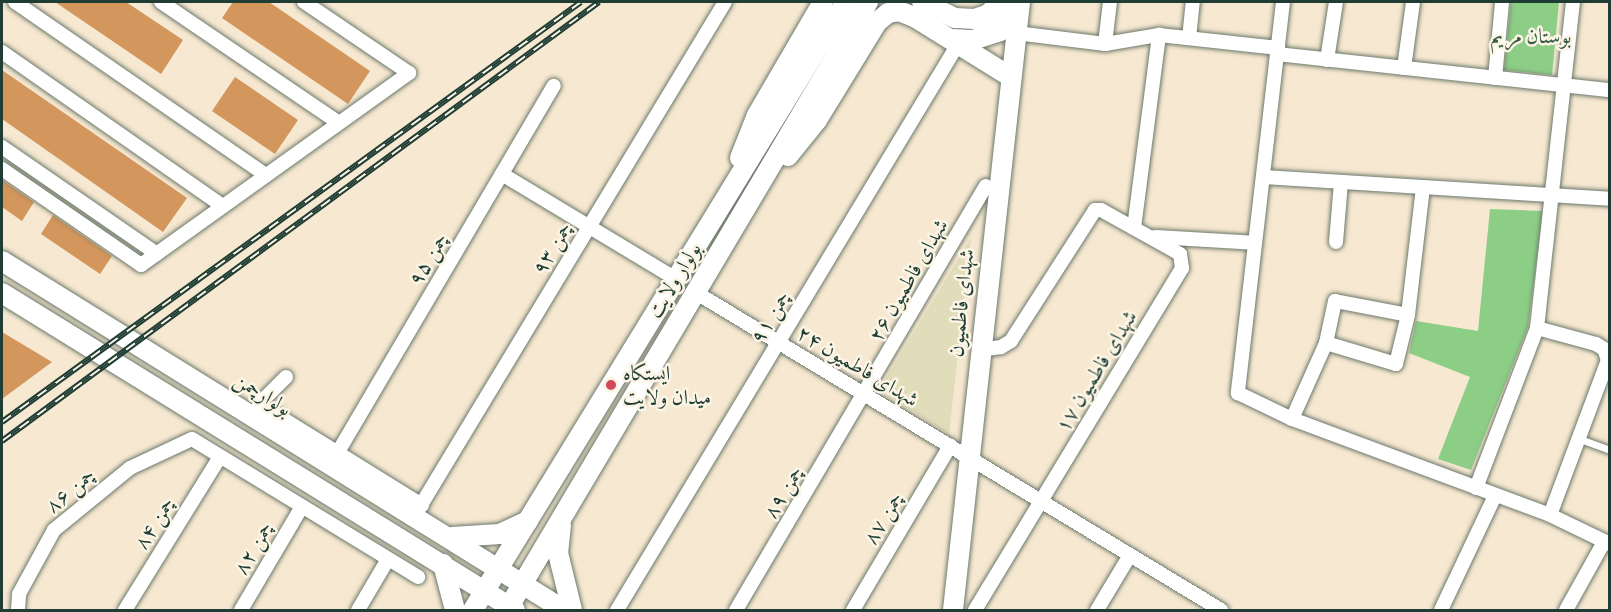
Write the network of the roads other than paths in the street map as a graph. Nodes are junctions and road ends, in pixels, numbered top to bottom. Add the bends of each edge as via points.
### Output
1 (15, 2) edge
2 (161, 2) edge
3 (304, 2) edge
4 (725, 2) edge
5 (823, 2) edge
6 (846, 2) edge
7 (868, 2) edge
8 (922, 2) edge
9 (1002, 2) edge
10 (1020, 2) edge
11 (1110, 2) edge
12 (1193, 2) edge
13 (1283, 2) edge
14 (1336, 2) edge
15 (1413, 2) edge
16 (1502, 2) edge
17 (1573, 2) edge
18 (1016, 33) junction
19 (1159, 35) junction
20 (1189, 38) junction
21 (955, 41) junction
22 (1105, 44) junction
23 (1277, 51) junction
24 (2, 52) edge
25 (1327, 60) junction
26 (1404, 68) junction
27 (1009, 76) junction
28 (1495, 78) junction
29 (1564, 85) junction
30 (554, 86) dead end
31 (1610, 90) edge
32 (339, 123) junction
33 (2, 147) edge
34 (2, 169) edge
35 (502, 174) junction
36 (266, 175) junction
37 (1263, 177) junction
38 (1341, 182) junction
39 (987, 186) dead end
40 (1423, 187) junction
41 (1551, 195) junction
42 (1610, 199) edge
43 (223, 206) junction
44 (719, 209) junction
45 (741, 217) junction
46 (590, 227) junction
47 (1134, 228) junction
48 (1152, 237) junction
49 (1336, 242) dead end
50 (1255, 243) junction
51 (157, 254) junction
52 (2, 261) edge
53 (676, 279) junction
54 (695, 292) junction
55 (2, 293) edge
56 (1407, 315) junction
57 (1537, 328) junction
58 (779, 343) junction
59 (1326, 343) junction
60 (981, 350) junction
61 (286, 377) dead end
62 (866, 395) junction
63 (1292, 419) junction
64 (1580, 439) junction
65 (950, 446) junction
66 (1610, 450) edge
67 (338, 452) junction
68 (220, 457) junction
69 (969, 457) junction
70 (1476, 488) junction
71 (1495, 496) junction
72 (1043, 502) junction
73 (301, 507) junction
74 (419, 510) junction
75 (1550, 515) junction
76 (561, 519) junction
77 (528, 521) junction
78 (450, 537) junction
79 (1607, 543) edge
80 (1130, 555) junction
81 (387, 561) junction
82 (443, 564) junction
83 (499, 567) junction
84 (418, 577) dead end
85 (523, 585) junction
86 (484, 591) junction
87 (511, 609) edge
88 (18, 610) edge
89 (125, 610) edge
90 (241, 610) edge
91 (358, 610) edge
92 (455, 610) edge
93 (473, 610) edge
94 (564, 610) edge
95 (572, 610) edge
96 (617, 610) edge
97 (736, 610) edge
98 (853, 610) edge
99 (952, 610) edge
100 (975, 610) edge
101 (1097, 610) edge
102 (1221, 610) edge
103 (1441, 610) edge
104 (1566, 610) edge

1 - 36 street
2 - 32 street
3 - 32 street via 409,73
4 - 46 street, چمن ۹۳
5 - 44 main road via 758,115
6 - 44 main road, بولوار ولایت
7 - 45 main road, بولوار ولایت
8 - 9 main road via 955,18 974,19 987,15
10 - 18 main road, شهدای فاطمیون
10 - 21 main road via 1000,31
11 - 22 street
12 - 20 street
13 - 23 street
14 - 25 street
15 - 26 street
16 - 28 street
17 - 29 street
18 - 22 street
18 - 27 main road, شهدای فاطمیون
19 - 20 street
19 - 22 street
19 - 47 street
20 - 23 street
21 - 27 main road
21 - 45 main road via 899,10 876,22 817,120
21 - 58 street, چمن ۹۱
23 - 25 street
23 - 37 street
24 - 43 street
25 - 26 street
26 - 28 street
27 - 60 main road, شهدای فاطمیون
28 - 29 street
29 - 31 street
29 - 41 street
30 - 35 street, چمن ۹۵
32 - 36 street
33 - 51 street
34 - 51 street via 141,265
35 - 46 street
35 - 67 street, چمن ۹۵
36 - 43 street
37 - 38 street
37 - 50 street
38 - 40 street
38 - 49 street
39 - 62 street, شهدای فاطمیون ۲۶
40 - 41 street
40 - 56 street
41 - 42 street
41 - 57 street
43 - 51 street
44 - 53 main road, بولوار ولایت
45 - 54 main road, بولوار ولایت
46 - 53 street
46 - 74 street, چمن ۹۳
47 - 48 street
47 - 60 street via 1095,210 1008,345
48 - 50 street
48 - 72 street, شهدای فاطمیون ۱۷ via 1180,254 1182,268
50 - 63 street via 1236,385 1238,393 1247,400
52 - 74 main road, بولوارچمن
53 - 77 main road, بولوار ولایت
54 - 58 street, شهدای فاطمیون ۲۴
54 - 76 main road, بولوار ولایت
55 - 82 main road
56 - 59 street via 1335,301
56 - 59 street via 1396,364
57 - 64 street via 1604,349 1608,360
57 - 70 street
58 - 62 street, شهدای فاطمیون ۲۴
58 - 96 street, چمن ۹۱
59 - 63 street
60 - 69 main road, شهدای فاطمیون
61 - 67 street via 259,404
62 - 65 street, شهدای فاطمیون ۲۴
62 - 97 street, چمن ۸۹
63 - 70 street
64 - 66 lane
64 - 75 street
65 - 69 street, شهدای فاطمیون ۲۴
65 - 98 street, چمن ۸۷
67 - 74 street
68 - 73 street
68 - 88 street, چمن ۸۶ via 192,439 130,468 54,530 19,594
68 - 89 street, چمن ۸۴
69 - 72 street
69 - 99 main road, شهدای فاطمیون
70 - 71 street
71 - 75 street
71 - 103 street
72 - 80 street
72 - 100 street, شهدای فاطمیون ۱۷
73 - 81 street
73 - 90 street, چمن ۸۲
74 - 78 main road, بولوارچمن
75 - 79 street
76 - 85 main road, بولوار ولایت
76 - 95 main road via 558,553
77 - 78 main road via 500,534
77 - 83 main road, بولوار ولایت
78 - 83 main road, بولوارچمن
79 - 104 street
80 - 101 street
80 - 102 street
81 - 84 street
81 - 91 street
82 - 86 main road
82 - 92 main road
83 - 85 main road, بولوارچمن
83 - 86 main road, بولوار ولایت
85 - 87 main road, بولوار ولایت
85 - 94 main road
86 - 87 main road
86 - 93 main road

